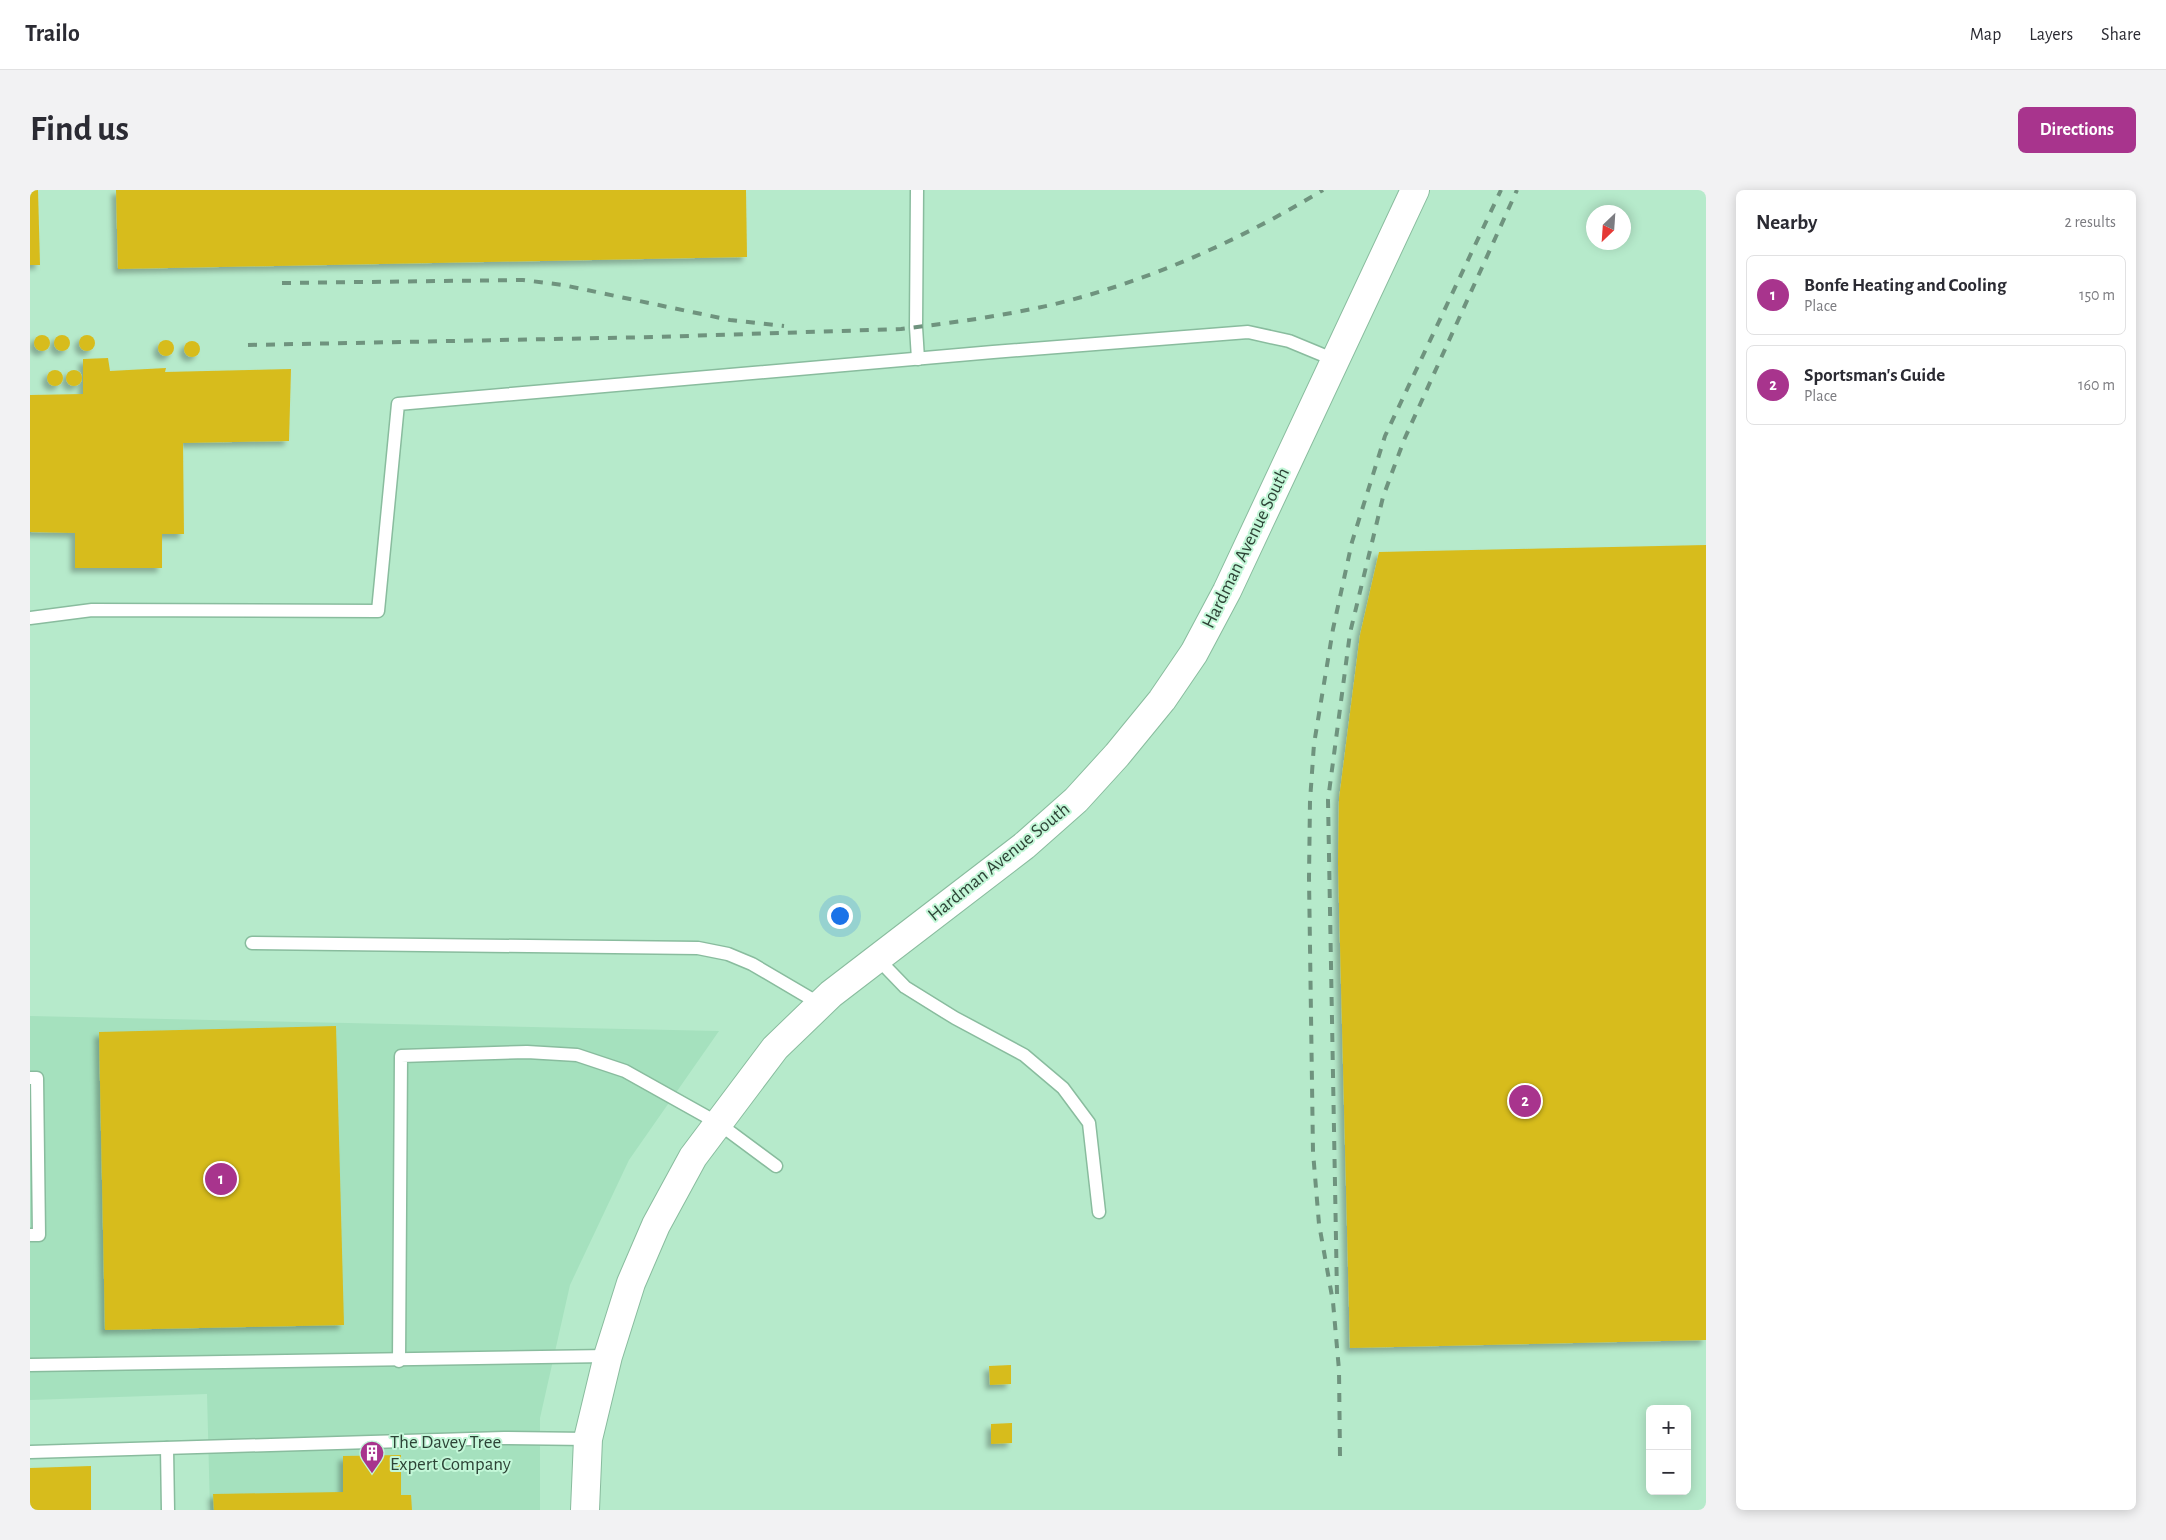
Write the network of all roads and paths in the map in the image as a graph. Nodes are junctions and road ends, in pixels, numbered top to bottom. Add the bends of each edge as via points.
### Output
1 (917, 190) edge
2 (1415, 190) edge
3 (918, 359) junction
4 (1335, 360) junction
5 (30, 618) edge
6 (252, 943) dead end
7 (877, 958) junction
8 (820, 1004) junction
9 (30, 1078) edge
10 (718, 1123) junction
11 (776, 1166) dead end
12 (1099, 1212) dead end
13 (30, 1235) edge
14 (608, 1356) junction
15 (399, 1361) junction
16 (30, 1365) edge
17 (588, 1440) junction
18 (167, 1448) junction
19 (30, 1452) edge
20 (168, 1510) edge
21 (585, 1510) edge

1 - 3 lane
2 - 4 street, Hardman Avenue South
3 - 4 lane via 1248,332 1289,341
3 - 5 lane via 398,404 378,611 92,610
4 - 7 street, Hardman Avenue South via 1227,592 1194,653 1162,700 1076,800 1024,846
6 - 8 lane via 698,948 728,954 752,964
7 - 8 street, Hardman Avenue South
7 - 12 lane via 905,987 1024,1055 1064,1088 1089,1124
8 - 10 street, Hardman Avenue South via 775,1048
9 - 13 lane via 37,1078 39,1235
10 - 11 lane
10 - 14 street, Hardman Avenue South via 693,1157 656,1225 631,1283
10 - 15 lane via 625,1071 577,1055 528,1052 401,1056
14 - 15 lane
14 - 17 street, Hardman Avenue South
15 - 16 lane
17 - 18 lane via 504,1438
17 - 21 street, Hardman Avenue South
18 - 19 lane
18 - 20 lane

